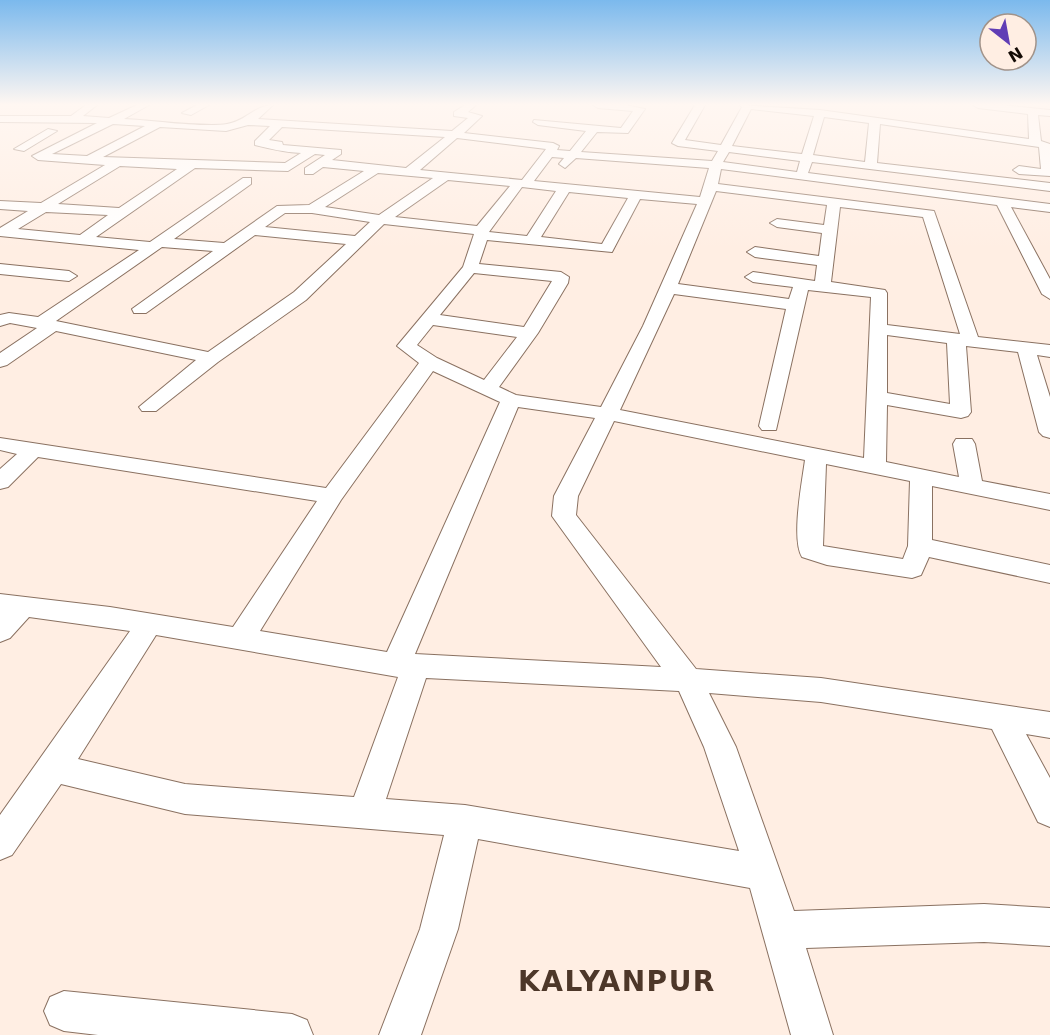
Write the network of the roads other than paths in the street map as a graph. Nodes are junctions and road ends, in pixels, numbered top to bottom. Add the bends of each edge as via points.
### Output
1 (44, 153) edge
2 (102, 153) edge
3 (309, 153) edge
4 (335, 153) edge
5 (430, 153) edge
6 (549, 153) edge
7 (552, 153) edge
8 (690, 153) edge
9 (724, 153) edge
10 (810, 153) edge
11 (876, 153) edge
12 (1046, 153) edge
13 (572, 155) junction
14 (809, 157) junction
15 (89, 160) junction
16 (118, 162) junction
17 (186, 164) junction
18 (322, 164) junction
19 (871, 165) junction
20 (1004, 168) dead end
21 (374, 170) junction
22 (309, 171) dead end
23 (408, 173) junction
24 (714, 175) junction
25 (445, 176) junction
26 (801, 176) junction
27 (557, 180) junction
28 (247, 181) dead end
29 (523, 183) junction
30 (1050, 187) edge
31 (636, 194) junction
32 (834, 201) junction
33 (1002, 202) junction
34 (0, 206) edge
35 (48, 207) junction
36 (1050, 208) edge
37 (312, 209) junction
38 (122, 212) junction
39 (382, 220) junction
40 (777, 223) dead end
41 (830, 230) junction
42 (251, 231) junction
43 (2, 233) edge
44 (481, 233) junction
45 (84, 238) junction
46 (532, 240) junction
47 (358, 241) junction
48 (158, 245) junction
49 (224, 248) junction
50 (755, 252) dead end
51 (825, 262) junction
52 (470, 268) junction
53 (0, 269) edge
54 (69, 276) dead end
55 (753, 277) dead end
56 (802, 284) junction
57 (822, 286) junction
58 (669, 288) junction
59 (1050, 294) edge
60 (795, 305) junction
61 (140, 309) dead end
62 (428, 319) junction
63 (0, 321) edge
64 (47, 324) junction
65 (878, 329) junction
66 (529, 333) junction
67 (963, 340) junction
68 (1026, 348) junction
69 (1050, 351) edge
70 (211, 358) junction
71 (0, 362) edge
72 (430, 362) junction
73 (488, 389) junction
74 (878, 398) junction
75 (511, 400) junction
76 (149, 407) dead end
77 (608, 414) junction
78 (769, 426) dead end
79 (1050, 432) edge
80 (0, 444) edge
81 (964, 444) dead end
82 (33, 450) junction
83 (816, 455) junction
84 (875, 467) junction
85 (921, 476) junction
86 (0, 482) edge
87 (972, 486) junction
88 (332, 496) junction
89 (1050, 501) edge
90 (920, 546) junction
91 (1050, 574) edge
92 (11, 605) edge
93 (149, 624) junction
94 (0, 631) edge
95 (240, 639) junction
96 (406, 666) junction
97 (689, 682) junction
98 (1001, 717) junction
99 (1050, 725) edge
100 (54, 768) junction
101 (1050, 811) edge
102 (365, 812) junction
103 (465, 821) junction
104 (0, 843) edge
105 (764, 873) junction
106 (1050, 927) edge
107 (783, 930) junction
108 (64, 1011) dead end
109 (225, 1031) edge
110 (292, 1035) edge
111 (400, 1035) edge
112 (812, 1035) edge

1 - 15 street via 38,156
2 - 15 street
3 - 17 street via 288,167
4 - 18 street
5 - 23 street
6 - 29 street
7 - 13 street
8 - 24 street
9 - 24 street
10 - 14 street
11 - 19 street
12 - 20 street via 1047,173
13 - 24 street
13 - 27 street
14 - 19 street
14 - 24 street
14 - 26 street
15 - 16 street
16 - 17 street
16 - 35 street
17 - 38 street via 190,166
18 - 21 street
18 - 22 street
19 - 30 street
21 - 23 street
21 - 37 street
23 - 25 street
24 - 26 street
24 - 31 street
24 - 32 street
24 - 58 street
25 - 29 street
25 - 39 street
26 - 33 street
27 - 29 street
27 - 31 street
27 - 46 street
28 - 48 street
29 - 44 street
31 - 46 street via 607,249
32 - 41 street
32 - 67 street via 929,214
33 - 36 street
33 - 59 street
34 - 35 street
35 - 38 street
35 - 43 street
37 - 39 street
37 - 42 street via 282,209
38 - 45 street
39 - 44 street
39 - 47 street
40 - 41 street
41 - 51 street
42 - 47 street
42 - 49 street
43 - 45 street
44 - 46 street
44 - 52 street
45 - 48 street
47 - 70 street via 300,296
48 - 49 street
48 - 64 street
49 - 61 street
50 - 51 street
51 - 57 street
52 - 62 street
52 - 66 street via 561,277
53 - 54 street
55 - 56 street
56 - 57 street
56 - 60 street
57 - 65 street via 879,293
58 - 60 street
58 - 77 street
60 - 78 street
62 - 66 street
62 - 72 street via 406,346
63 - 64 street via 9,318
64 - 70 street
64 - 71 street
65 - 67 street
65 - 74 street
66 - 73 street
67 - 68 street
67 - 74 street via 961,412
68 - 69 street
68 - 79 street
70 - 76 street
72 - 73 street
72 - 88 street
73 - 75 street
74 - 84 street
75 - 77 street
75 - 96 street
77 - 83 street
77 - 97 street via 566,496 564,516
80 - 82 street
81 - 87 street
82 - 86 street
82 - 88 street
83 - 84 street
83 - 90 street via 812,551 912,569
84 - 85 street
85 - 87 street
85 - 90 street
87 - 89 street
88 - 95 street
90 - 91 street
92 - 93 street
92 - 94 street
93 - 95 street
93 - 100 street
95 - 96 street
96 - 97 street
96 - 102 street
97 - 98 street via 821,690
97 - 105 street via 720,747
98 - 99 street
98 - 101 street
100 - 102 street via 185,799
100 - 104 street
102 - 103 street
103 - 105 street
103 - 111 street via 439,928
105 - 107 street
106 - 107 street via 984,923
107 - 112 street
108 - 109 street
109 - 110 street

